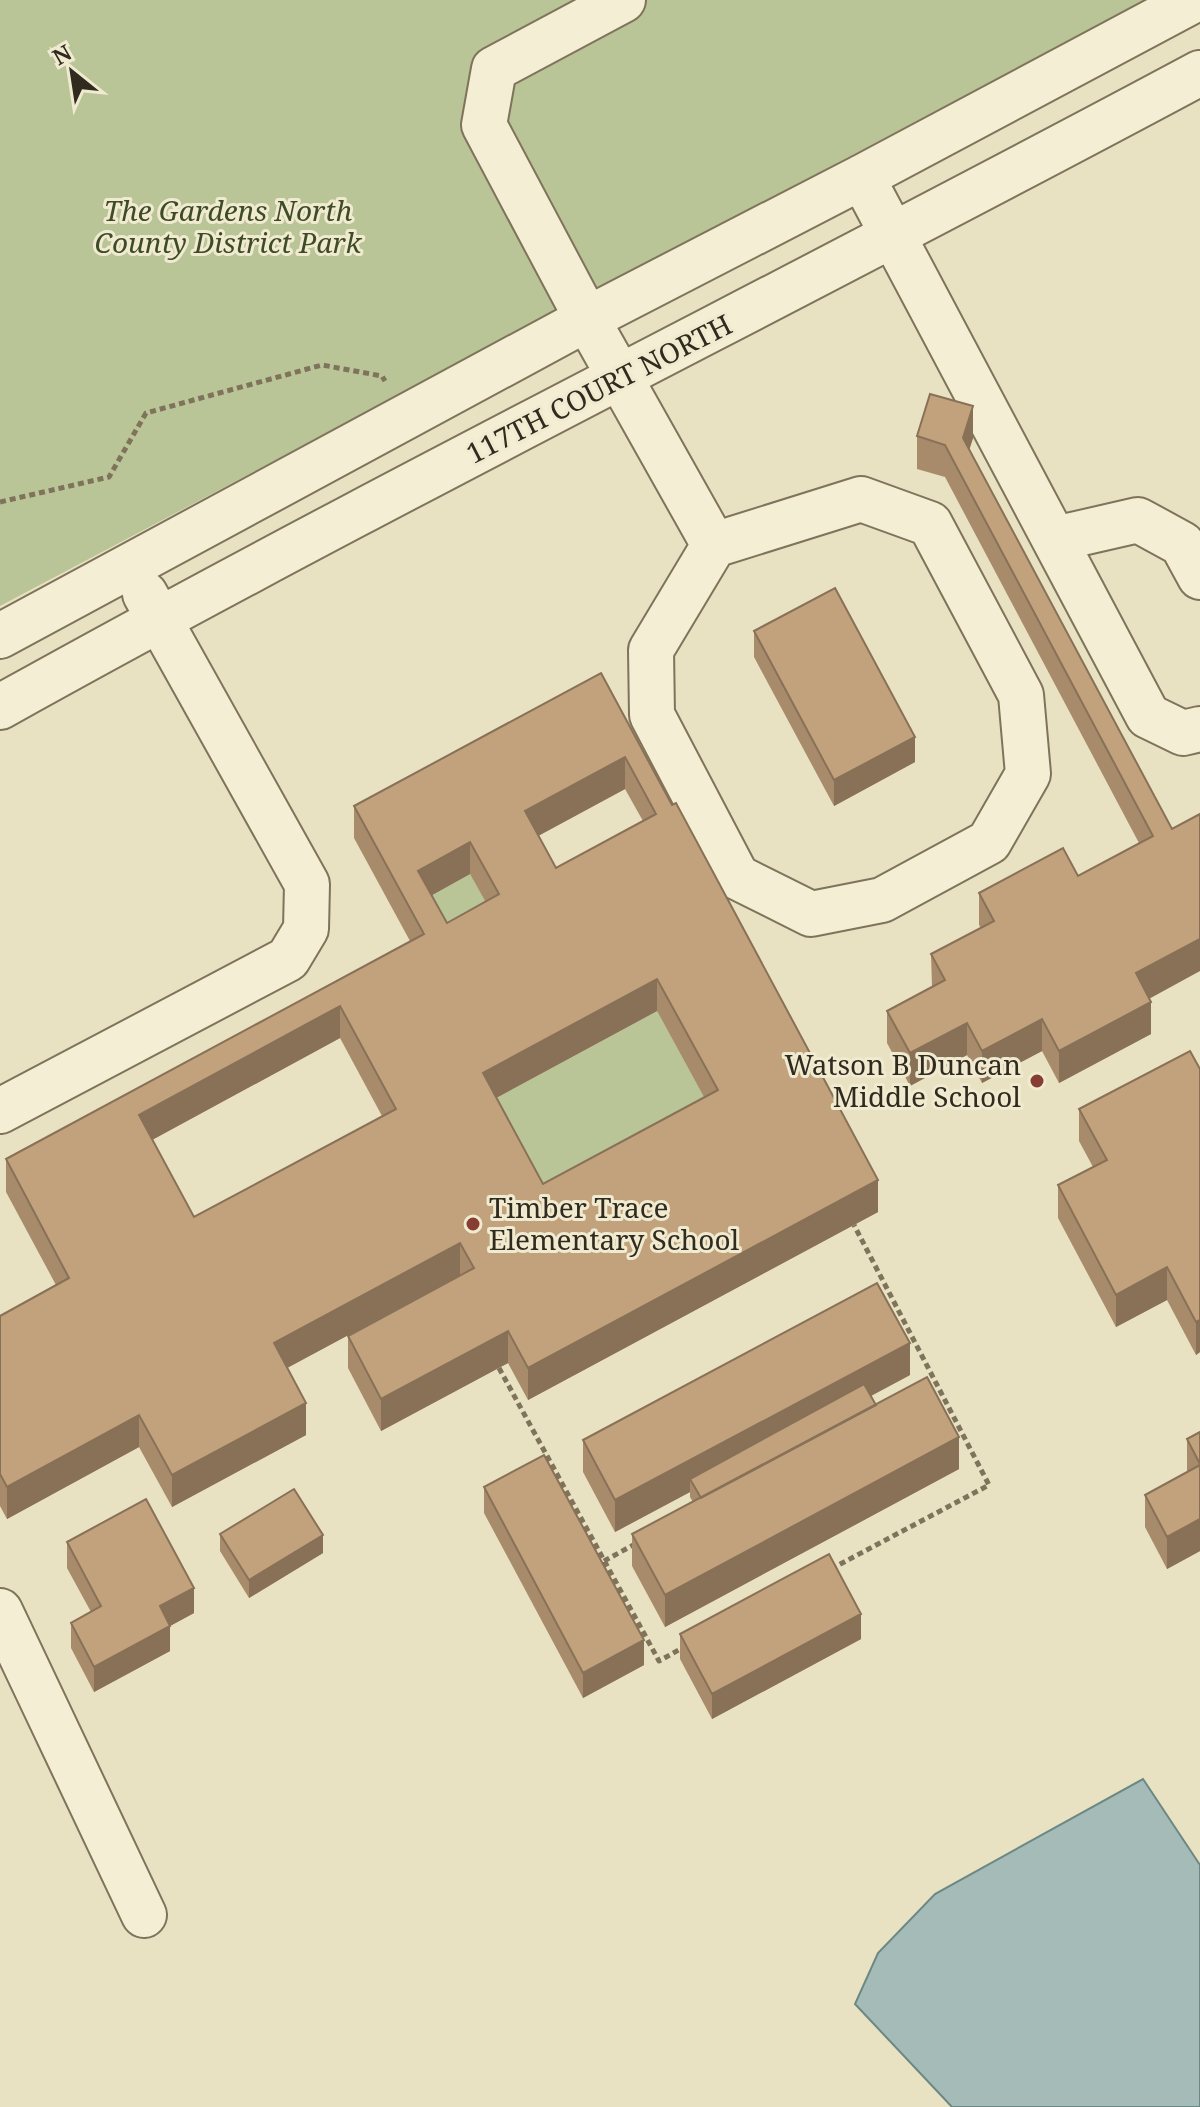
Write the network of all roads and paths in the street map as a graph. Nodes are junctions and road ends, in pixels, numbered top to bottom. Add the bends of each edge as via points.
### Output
1 (623, 0) edge
2 (1194, 0) edge
3 (1200, 73) edge
4 (862, 177) junction
5 (894, 237) junction
6 (587, 319) junction
7 (619, 377) junction
8 (404, 419) junction
9 (0, 502) edge
10 (1055, 539) junction
11 (714, 545) junction
12 (130, 566) junction
13 (1200, 577) edge
14 (159, 619) junction
15 (0, 636) edge
16 (0, 707) edge
17 (1200, 729) edge
18 (0, 1111) edge
19 (854, 1225) edge
20 (499, 1368) edge
21 (936, 1383) junction
22 (923, 1390) edge
23 (644, 1539) edge
24 (604, 1561) junction
25 (824, 1573) edge
26 (0, 1611) edge
27 (686, 1646) edge
28 (144, 1915) dead end

1 - 6 street via 494,69 484,125
2 - 4 street
3 - 5 street, 117TH COURT NORTH
4 - 5 street
4 - 6 street
5 - 7 street, 117TH COURT NORTH
5 - 10 street
6 - 7 street
6 - 8 street
7 - 11 street
7 - 14 street, 117TH COURT NORTH
8 - 9 path via 382,376 322,365 146,413 109,477
8 - 12 street
10 - 13 street via 1138,520 1182,544
10 - 17 street via 1148,716 1183,733
11 - 11 street via 651,650 652,715 737,877 811,914 882,900 989,842 1028,774 1021,695 930,524 861,499
12 - 14 street
12 - 15 street
14 - 16 street, 117TH COURT NORTH
14 - 18 street via 307,884 306,929 288,959
19 - 21 path
20 - 24 path
21 - 22 path
21 - 25 path via 989,1485
23 - 24 path
24 - 27 path via 659,1661
26 - 28 street

